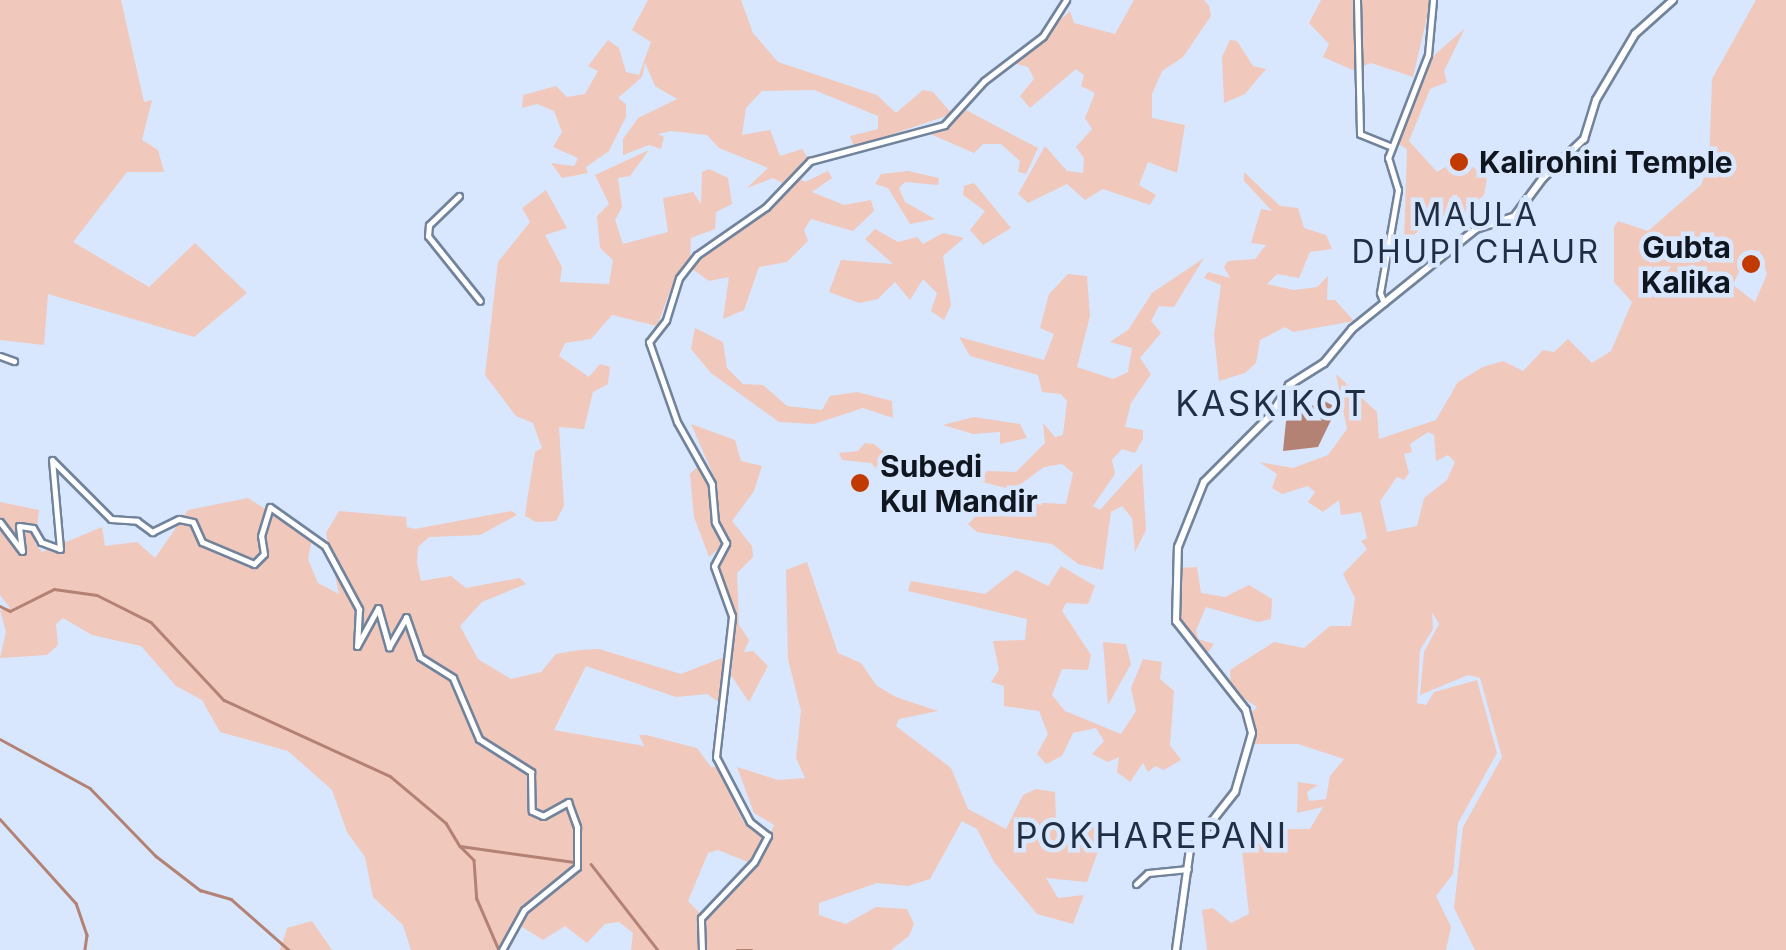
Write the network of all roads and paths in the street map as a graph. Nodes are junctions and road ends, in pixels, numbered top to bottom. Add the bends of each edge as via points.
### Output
1 (1066, 0) edge
2 (1357, 0) edge
3 (1433, 0) edge
4 (1674, 0) edge
5 (1390, 146) junction
6 (459, 196) dead end
7 (480, 301) dead end
8 (1386, 305) junction
9 (0, 356) edge
10 (14, 362) dead end
11 (0, 522) edge
12 (1188, 869) junction
13 (1136, 884) dead end
14 (502, 950) edge
15 (702, 950) edge
16 (1176, 950) edge

1 - 15 street via 1043,36 984,81 944,124 810,161 766,207 697,255 678,278 666,320 648,342 677,422 712,484 726,544 714,566 732,616 716,757 750,822 768,836 754,862 701,918
2 - 5 street via 1360,134
3 - 5 street via 1428,55 1408,118
4 - 8 street via 1635,34 1596,100 1584,140 1542,178 1514,217 1476,229
5 - 8 street via 1398,190 1380,293
6 - 7 street via 429,225 428,236
8 - 12 street via 1342,338 1324,363 1294,380 1270,416 1214,465 1178,547 1180,633 1206,656 1253,724 1235,792 1193,841
9 - 10 street
11 - 14 street via 22,551 19,526 60,549 52,460 111,519 137,521 152,532 179,519 193,522 202,542 254,564 264,554 270,507 325,546 359,608 357,646 378,608 389,647 406,617 413,647 427,666 453,678 480,739 531,772 532,810 543,816 568,802 577,827 577,867 524,910
12 - 13 street via 1148,874
12 - 16 street

